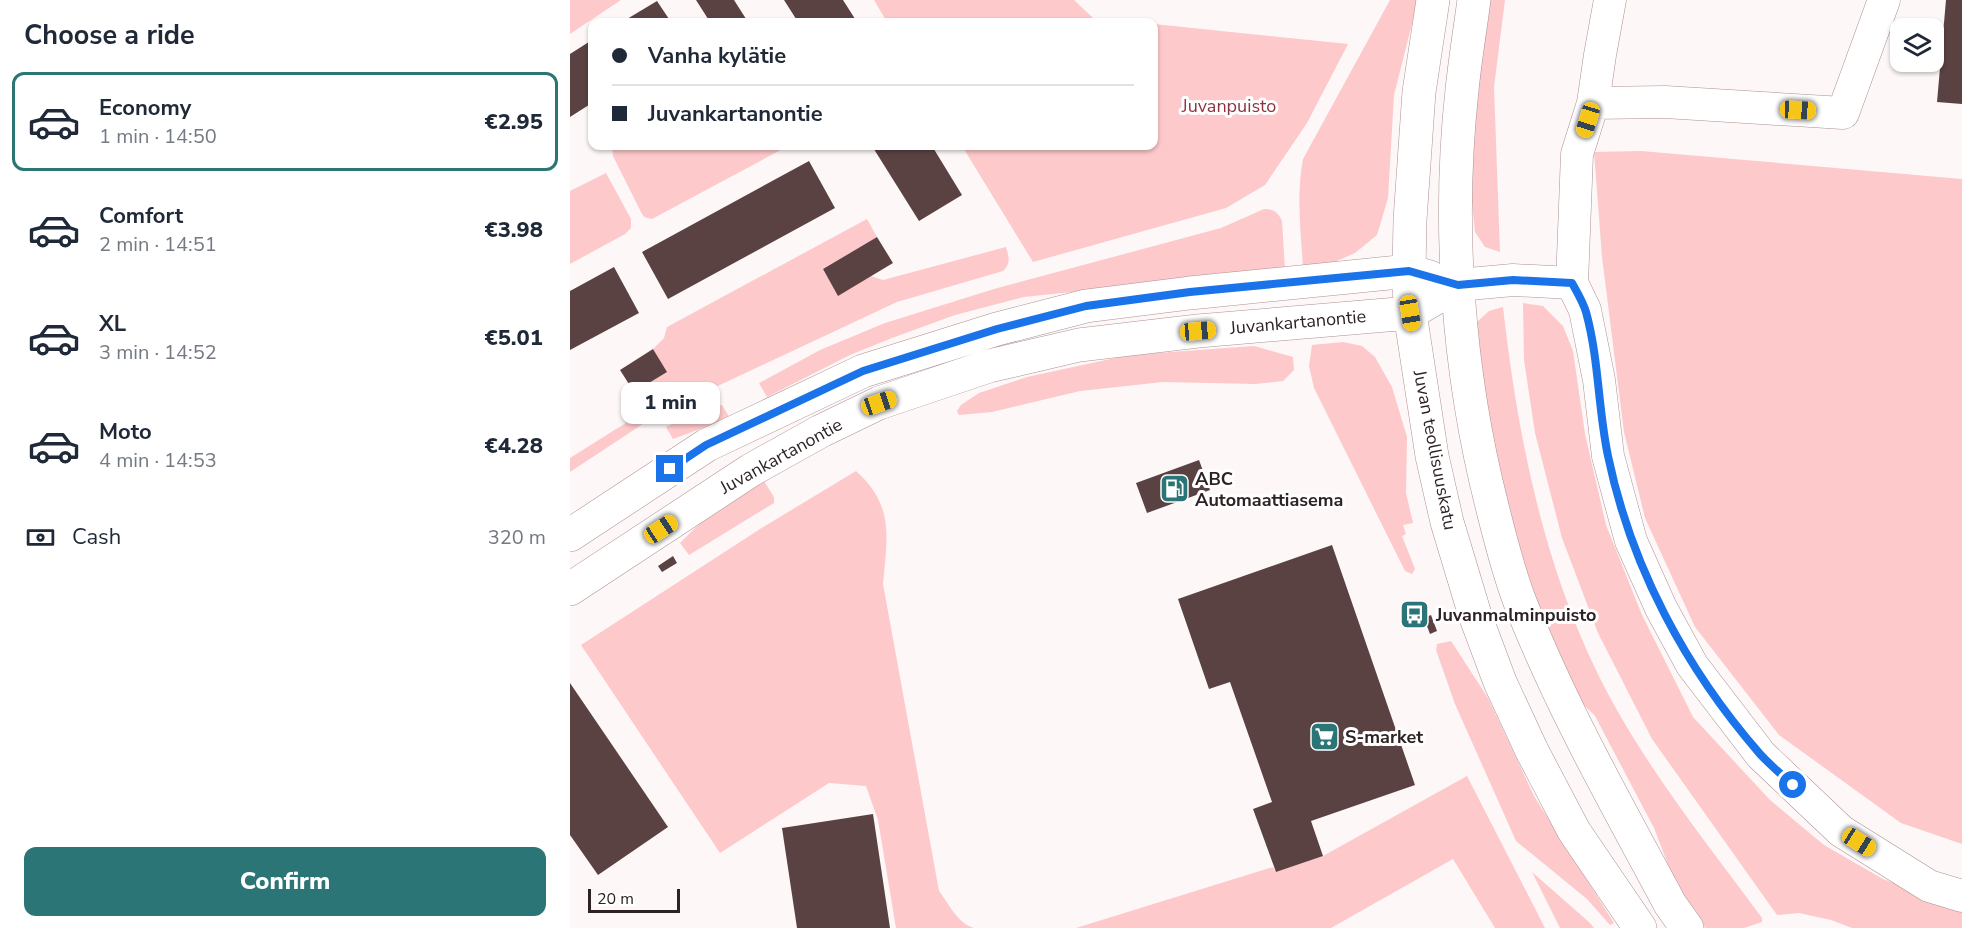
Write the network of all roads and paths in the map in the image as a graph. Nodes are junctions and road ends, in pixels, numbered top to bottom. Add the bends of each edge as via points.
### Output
1 (1433, 0) edge
2 (1474, 0) edge
3 (1610, 0) edge
4 (1884, 0) edge
5 (1593, 103) junction
6 (1409, 271) junction
7 (1572, 283) junction
8 (1458, 285) junction
9 (1410, 313) junction
10 (570, 535) edge
11 (570, 589) edge
12 (1962, 896) edge
13 (1640, 928) edge
14 (1687, 928) edge

1 - 6 main road, Juvan teollisuuskatu via 1419,92
2 - 8 main road via 1461,91
3 - 5 street
4 - 5 street via 1843,113 1665,102
5 - 7 street via 1578,154
6 - 8 main road, Juvankartanontie
6 - 9 main road, Juvan teollisuuskatu
6 - 10 main road, Juvankartanontie via 1086,306 863,371 706,445
7 - 8 street via 1513,280
7 - 12 street via 1585,310 1608,456 1631,541 1692,665 1761,755 1841,831 1929,886
8 - 9 main road, Juvankartanontie
8 - 14 main road via 1462,353 1477,448 1520,601 1577,730 1670,904
9 - 11 main road, Juvankartanontie via 1091,343 989,366 879,403 821,431 751,470
9 - 13 main road, Juvan teollisuuskatu via 1432,456 1447,522 1479,626 1532,751 1574,831

